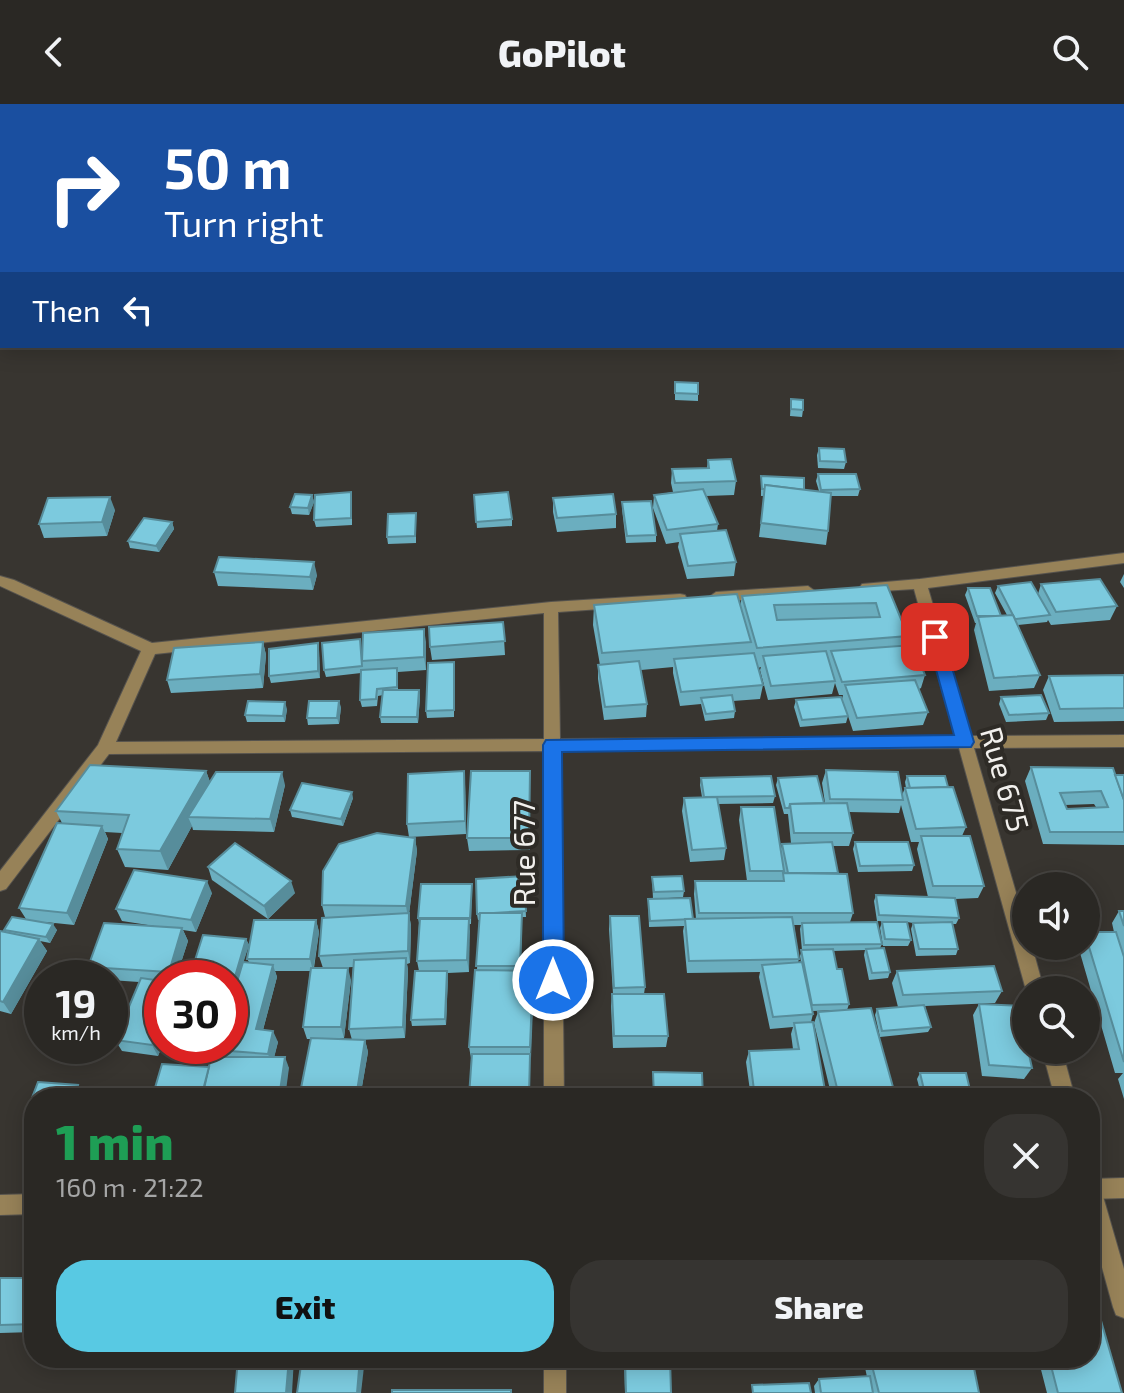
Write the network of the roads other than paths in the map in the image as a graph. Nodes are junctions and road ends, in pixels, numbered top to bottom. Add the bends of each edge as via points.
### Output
1 (1124, 558) edge
2 (0, 581) edge
3 (920, 584) junction
4 (551, 607) junction
5 (150, 649) junction
6 (1124, 741) edge
7 (965, 742) junction
8 (552, 745) junction
9 (105, 748) junction
10 (0, 884) edge
11 (1031, 976) edge
12 (1056, 1064) edge
13 (554, 1088) edge
14 (1062, 1088) edge
15 (1100, 1188) edge
16 (1124, 1188) edge
17 (24, 1204) edge
18 (0, 1205) edge
19 (1100, 1223) edge
20 (1124, 1307) edge
21 (555, 1368) edge
22 (555, 1393) edge

1 - 3 street
2 - 5 street
3 - 4 street
3 - 7 street, Rue 675
4 - 5 street
4 - 8 street, Rue 677
5 - 9 street
6 - 7 street
7 - 8 street
7 - 11 street, Rue 675
8 - 9 street
8 - 13 street, Rue 677
9 - 10 street
12 - 14 street
15 - 16 street
17 - 18 street
19 - 20 street
21 - 22 street

